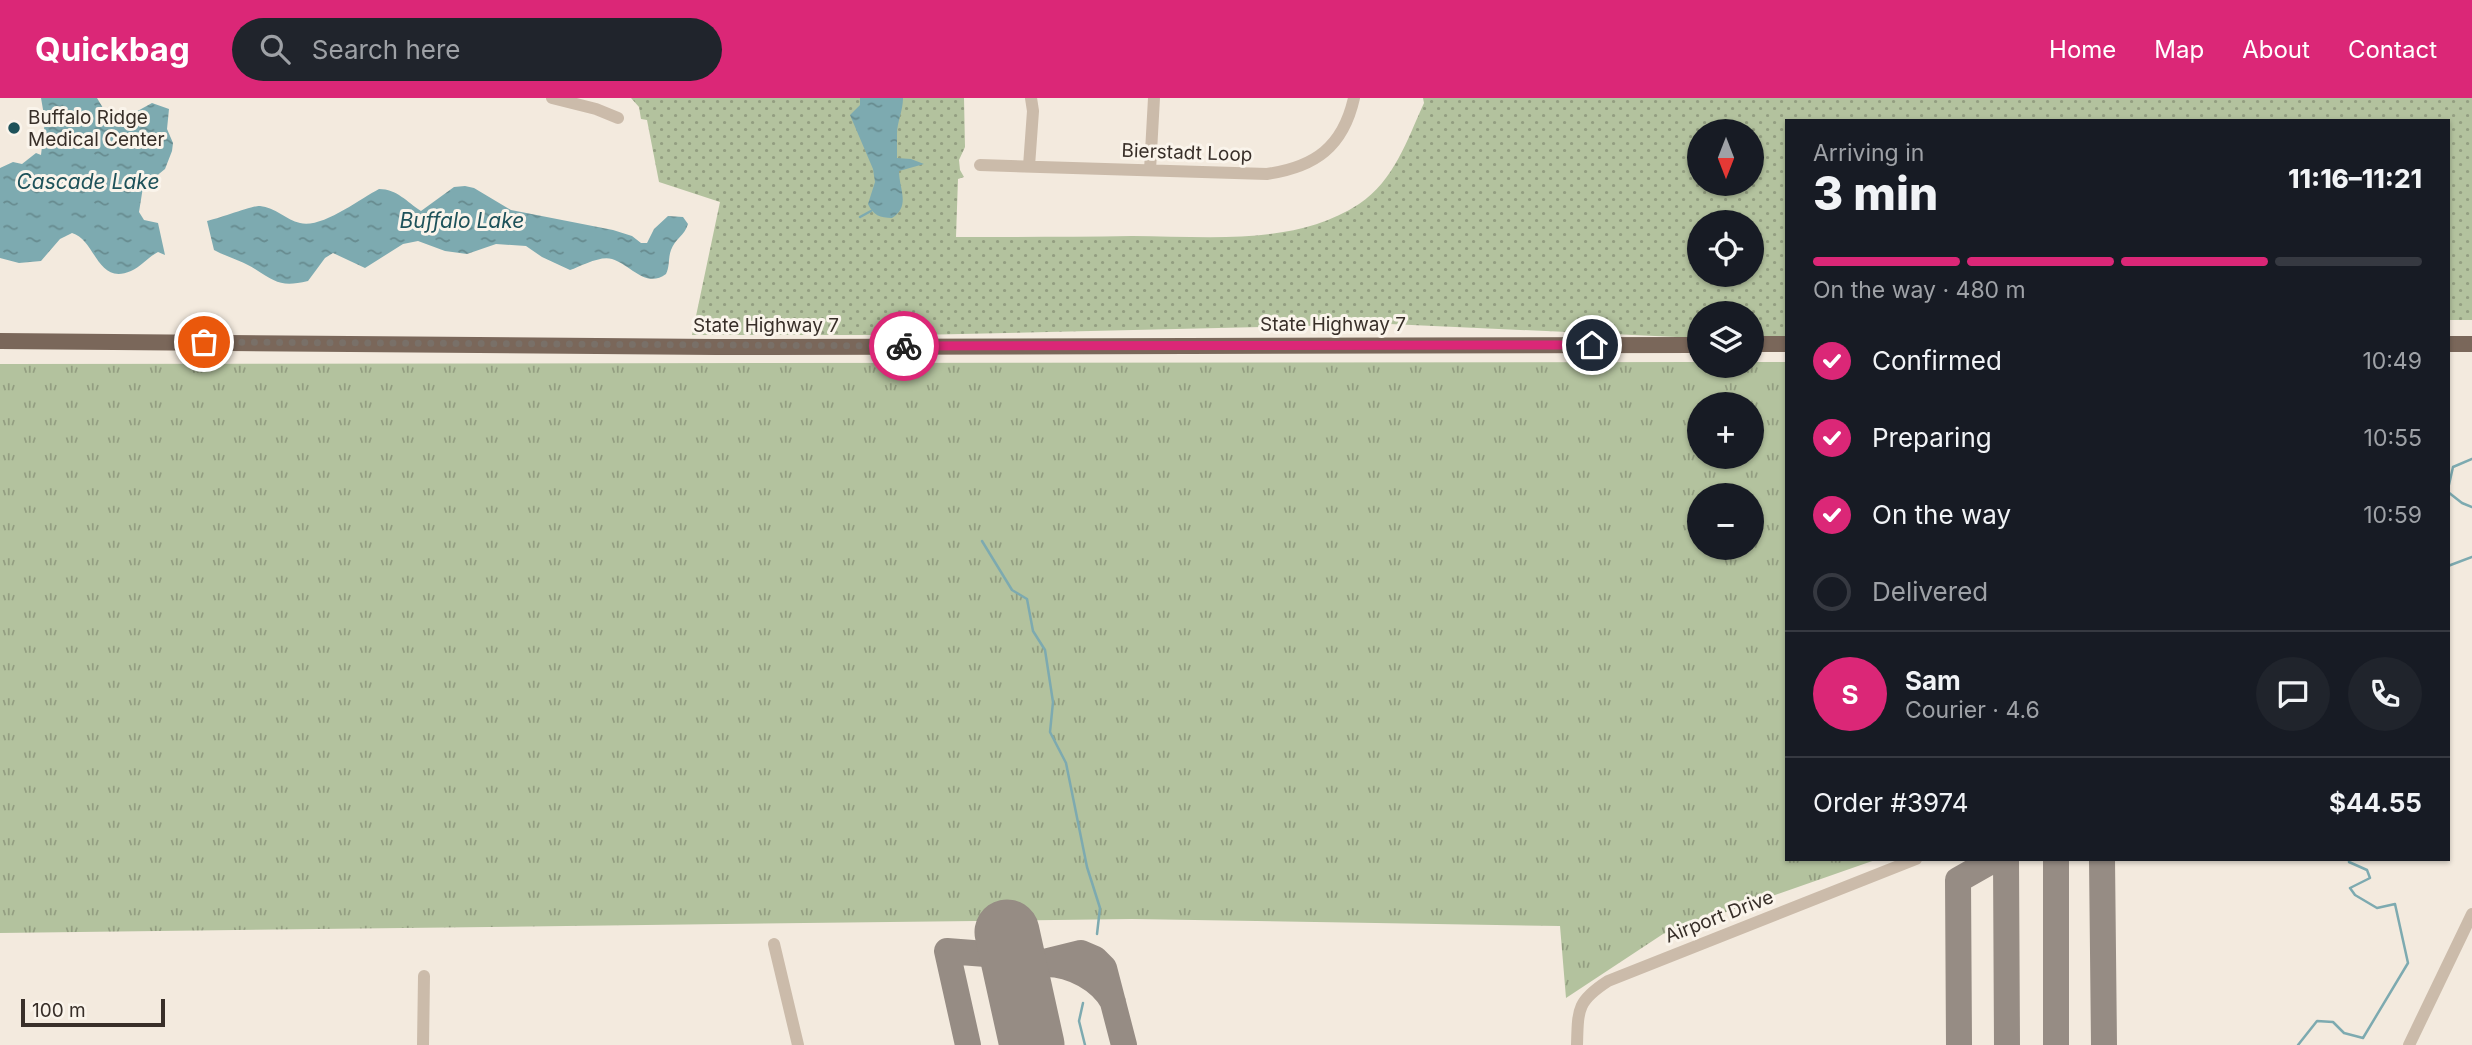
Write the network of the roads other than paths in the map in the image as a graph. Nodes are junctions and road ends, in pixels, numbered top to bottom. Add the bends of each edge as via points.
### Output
1 (552, 98) edge
2 (1031, 98) edge
3 (1154, 98) edge
4 (1354, 98) edge
5 (618, 118) dead end
6 (980, 165) dead end
7 (1029, 166) junction
8 (1150, 170) junction
9 (0, 341) edge
10 (1764, 344) edge
11 (1785, 344) edge
12 (2472, 344) edge
13 (1687, 345) edge
14 (2450, 345) edge
15 (1911, 861) edge
16 (2472, 914) edge
17 (774, 944) dead end
18 (424, 976) dead end
19 (423, 1045) edge
20 (798, 1045) edge
21 (1577, 1045) edge
22 (2409, 1045) edge

1 - 5 street
2 - 7 street
3 - 8 street
4 - 8 street, Bierstadt Loop via 1338,138 1314,160 1293,170 1267,174
6 - 7 street, Bierstadt Loop
7 - 8 street, Bierstadt Loop
9 - 13 main road, State Highway 7
10 - 11 main road
12 - 14 main road
15 - 21 street, Airport Drive via 1608,981 1589,992 1582,1003
16 - 22 street
17 - 20 street
18 - 19 street

